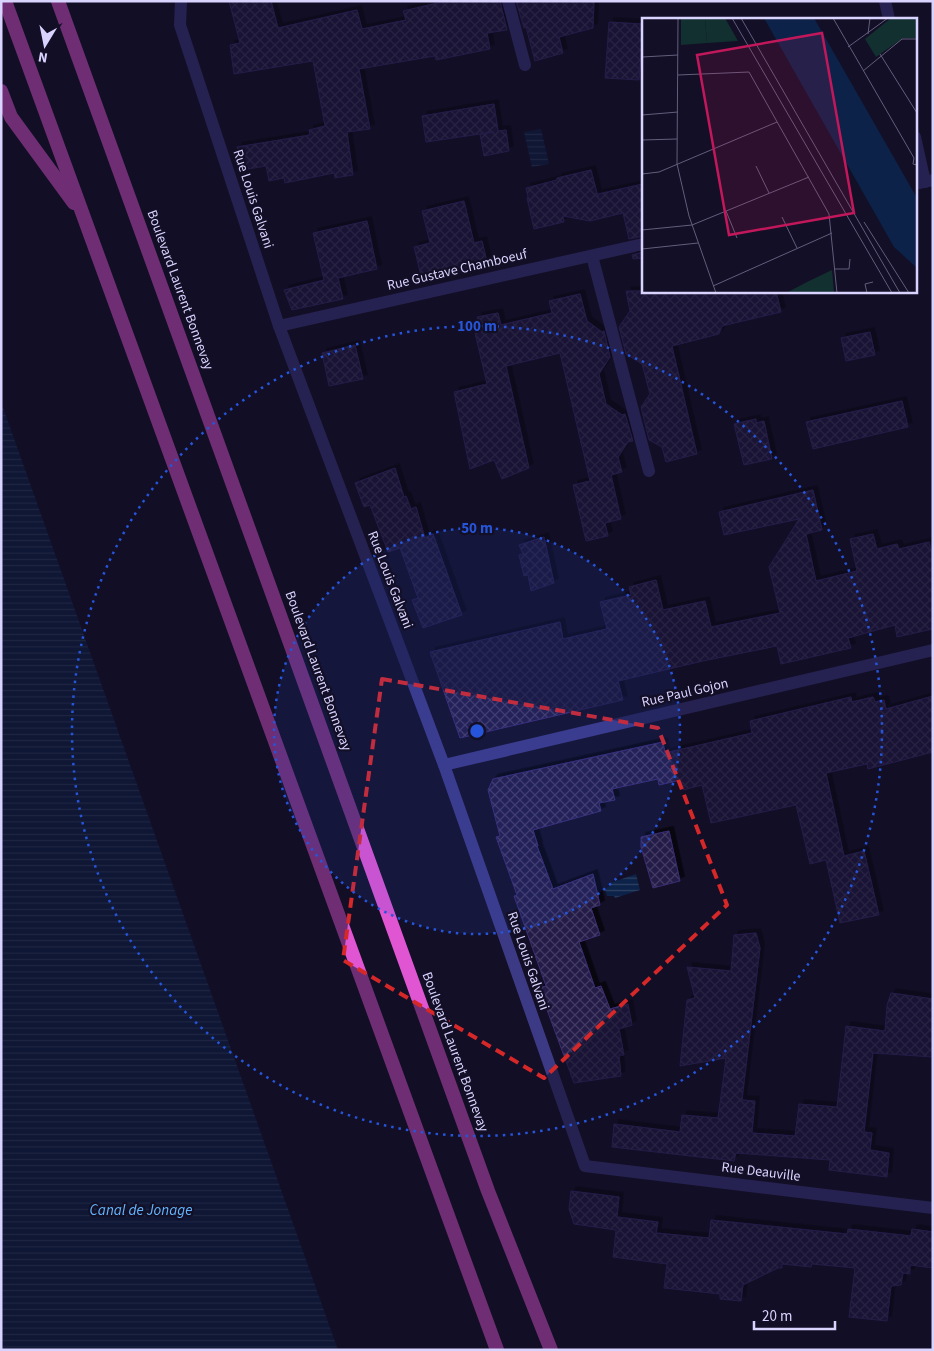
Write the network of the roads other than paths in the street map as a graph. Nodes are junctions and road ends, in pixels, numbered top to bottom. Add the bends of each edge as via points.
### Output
1 (5, 1) edge
2 (58, 1) edge
3 (181, 1) edge
4 (508, 1) edge
5 (885, 1) edge
6 (889, 18) edge
7 (526, 66) dead end
8 (1, 91) edge
9 (916, 142) edge
10 (924, 182) edge
11 (83, 216) junction
12 (642, 244) edge
13 (592, 256) junction
14 (279, 326) junction
15 (649, 471) dead end
16 (933, 650) edge
17 (444, 765) junction
18 (585, 1166) joint
19 (933, 1208) edge
20 (497, 1350) edge
21 (551, 1350) edge

1 - 11 highway
2 - 21 highway, Boulevard Laurent Bonnevay via 488,1191
3 - 14 street, Rue Louis Galvani via 180,25
4 - 7 street
5 - 6 street
8 - 11 highway via 11,117
9 - 10 street
11 - 20 highway
12 - 13 street, Rue Gustave Chamboeuf
13 - 14 street, Rue Gustave Chamboeuf
13 - 15 street
14 - 17 street, Rue Louis Galvani
16 - 17 street, Rue Paul Gojon
17 - 18 street, Rue Louis Galvani
18 - 19 street, Rue Deauville

